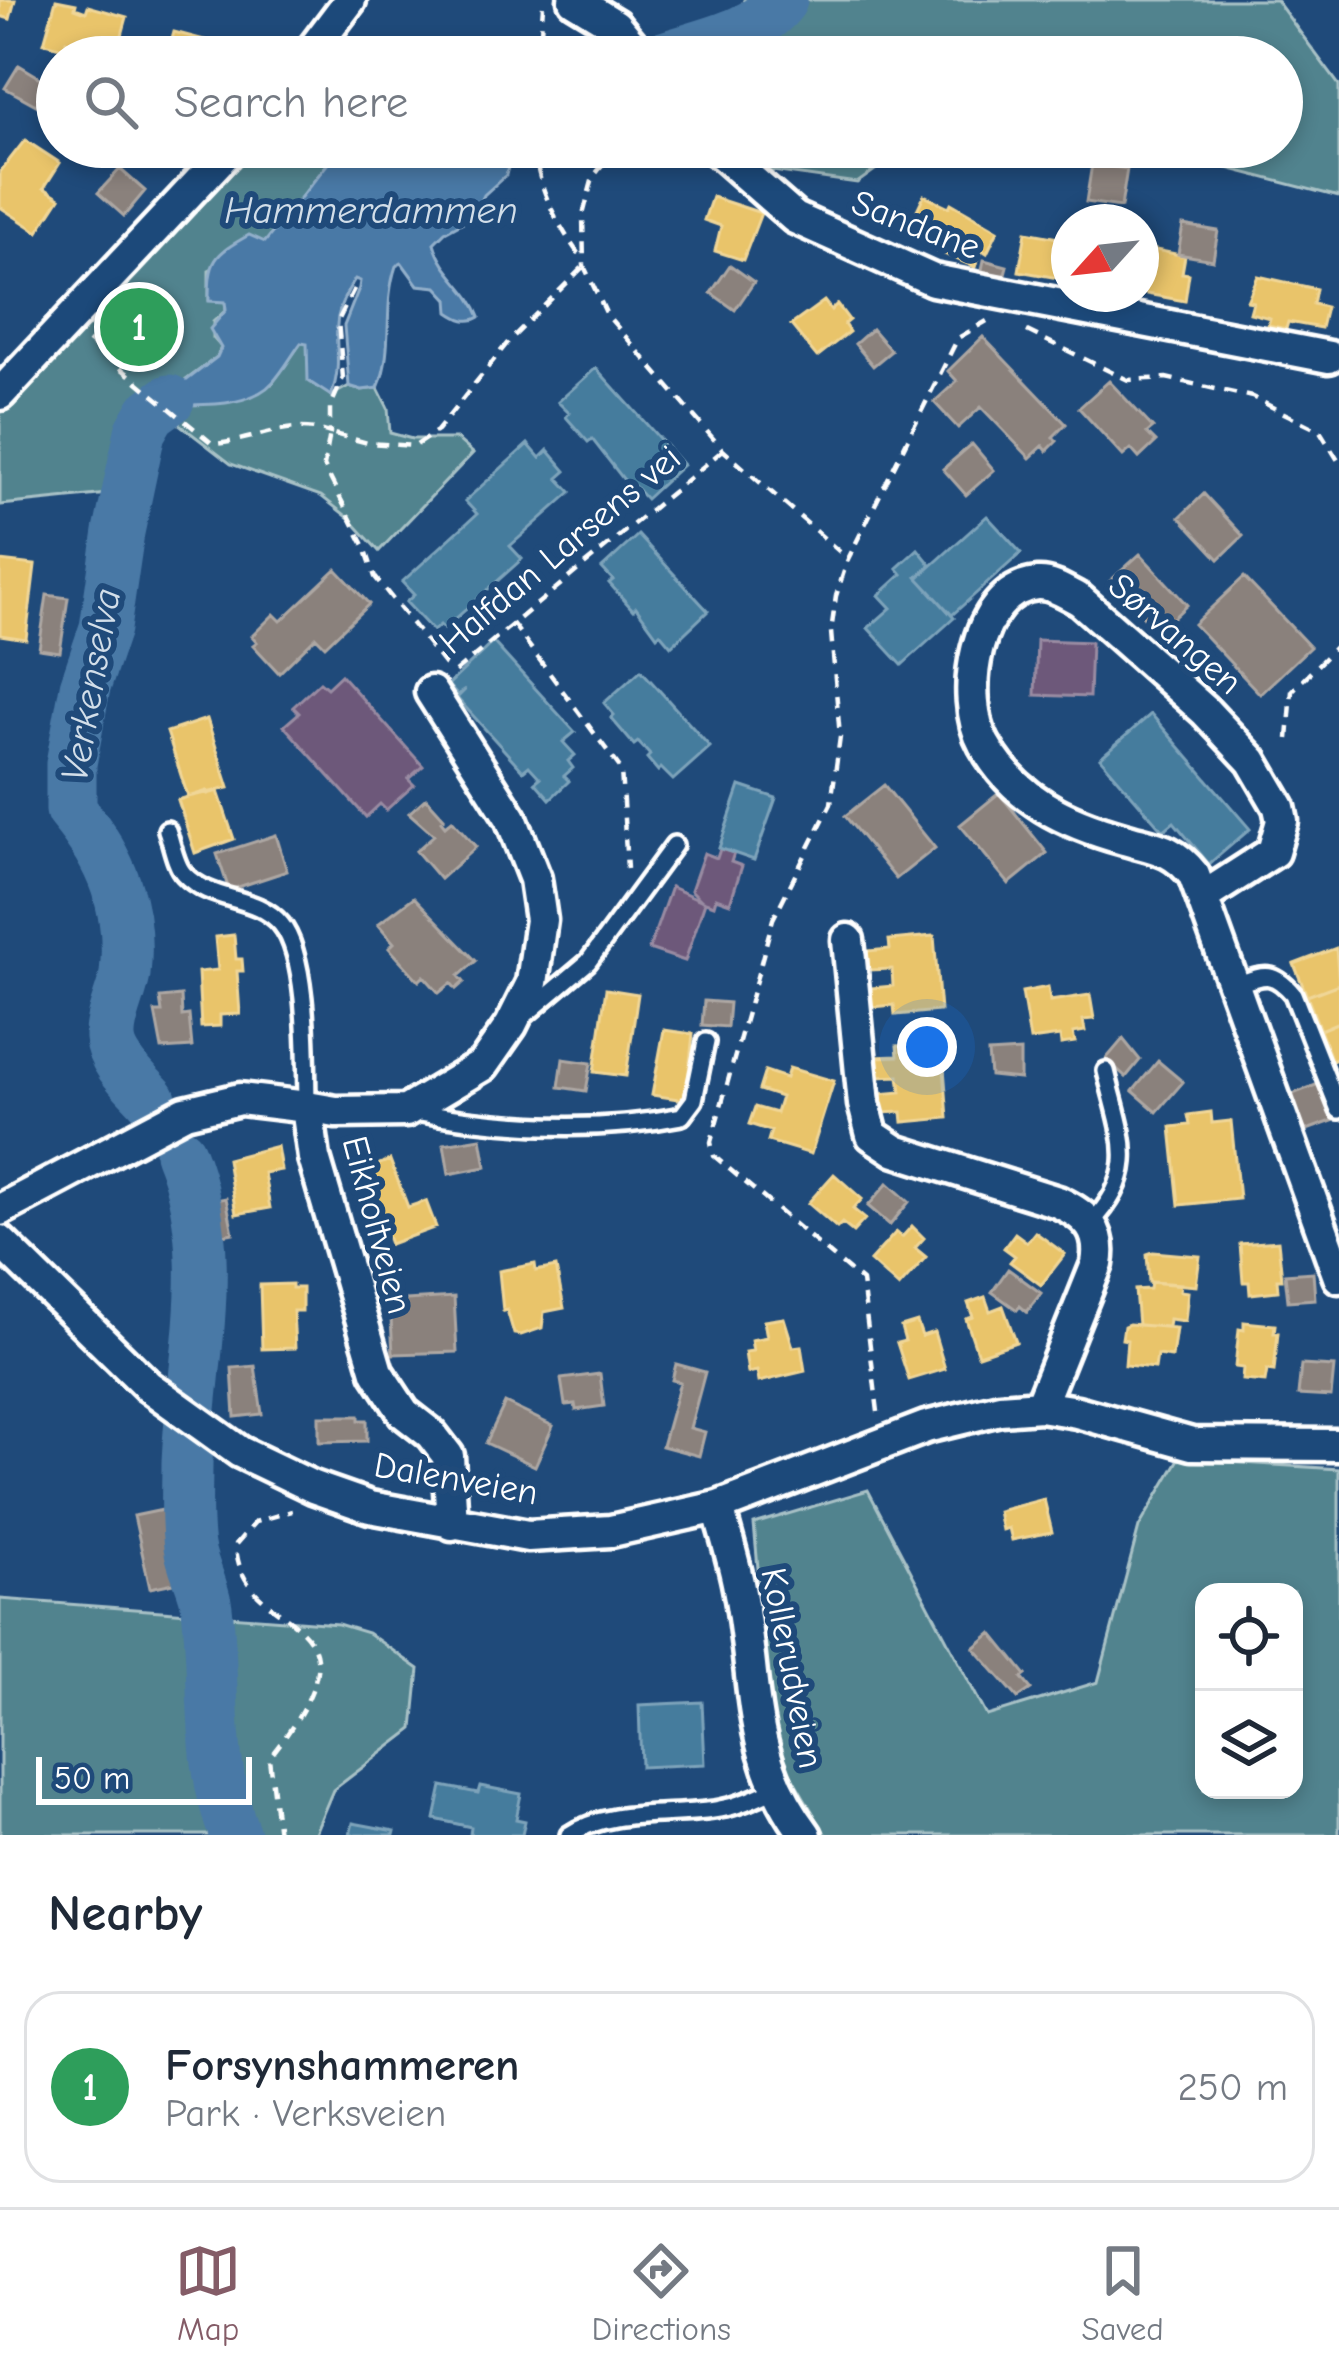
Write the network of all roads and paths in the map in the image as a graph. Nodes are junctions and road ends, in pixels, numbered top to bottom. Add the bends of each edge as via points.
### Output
1 (350, 0) edge
2 (544, 0) edge
3 (574, 0) edge
4 (323, 36) edge
5 (540, 36) edge
6 (624, 36) edge
7 (213, 168) edge
8 (537, 168) edge
9 (600, 168) edge
10 (739, 168) edge
11 (583, 262) junction
12 (356, 285) dead end
13 (1000, 323) dead end
14 (69, 325) junction
15 (1016, 325) dead end
16 (1328, 357) dead end
17 (0, 394) edge
18 (330, 433) junction
19 (723, 450) junction
20 (1339, 462) edge
21 (848, 559) junction
22 (512, 623) junction
23 (1339, 643) edge
24 (442, 683) junction
25 (1288, 739) dead end
26 (167, 830) dead end
27 (674, 845) dead end
28 (1203, 897) junction
29 (628, 905) junction
30 (848, 940) dead end
31 (1233, 986) junction
32 (512, 1024) junction
33 (706, 1042) dead end
34 (1106, 1071) dead end
35 (307, 1107) junction
36 (1339, 1110) edge
37 (406, 1111) junction
38 (0, 1210) edge
39 (1090, 1222) junction
40 (0, 1241) edge
41 (1339, 1277) edge
42 (1040, 1406) junction
43 (882, 1419) dead end
44 (1339, 1444) edge
45 (321, 1490) junction
46 (718, 1507) junction
47 (452, 1524) junction
48 (775, 1789) junction
49 (278, 1835) edge
50 (569, 1835) edge
51 (806, 1835) edge

1 - 4 street
2 - 5 path
3 - 6 street
7 - 14 street
8 - 11 path
9 - 11 path via 583,215
10 - 16 street, Sandane via 795,218 933,280
11 - 18 path via 437,431 415,446
11 - 19 path via 608,315
12 - 18 path via 338,321 343,379
13 - 21 path via 984,321 958,338
14 - 17 street
14 - 18 path via 213,444 309,425
15 - 20 path via 1128,380 1166,378 1252,397 1320,430
18 - 24 path via 324,466 375,578
19 - 21 path
19 - 22 path, Halfdan Larsens vei
21 - 43 path via 831,632 840,737 831,804 773,919 711,1142 714,1156 862,1281
22 - 24 path, Halfdan Larsens vei
22 - 29 path via 621,769
23 - 25 path via 1292,691
24 - 32 street via 535,880 541,920 532,983
26 - 35 lane via 182,873 223,898 261,906 284,927 300,973
27 - 29 lane
28 - 28 street, Sørvangen via 1194,875 1166,848 1075,824 1041,807 998,766 970,706 973,668 995,609 1012,595 1038,584 1080,600 1234,739 1268,786 1282,821 1273,852
28 - 31 street, Sørvangen
29 - 32 lane via 588,962
30 - 39 street via 872,1135 896,1151 1058,1202
31 - 36 lane via 1264,975 1293,994
31 - 41 street, Sørvangen
32 - 37 street via 483,1065
33 - 37 lane via 694,1100 682,1116 543,1127
34 - 39 lane via 1124,1170 1114,1198
35 - 37 street
35 - 38 street, Eikholtveien via 241,1099 185,1112
35 - 47 street, Eikholtveien via 314,1158 377,1372 448,1456
39 - 42 street via 1097,1264
40 - 45 street, Dalenveien via 175,1408 240,1452
42 - 44 street, Dalenveien via 1192,1444
42 - 46 street, Dalenveien via 926,1426
45 - 47 street, Dalenveien
45 - 49 path via 317,1504 255,1522 236,1544 248,1587 303,1628 318,1653 320,1671 269,1758
46 - 47 street, Dalenveien via 611,1532 527,1536
46 - 48 street, Kollerudveien
48 - 50 lane via 724,1808 610,1820
48 - 51 street, Kollerudveien

